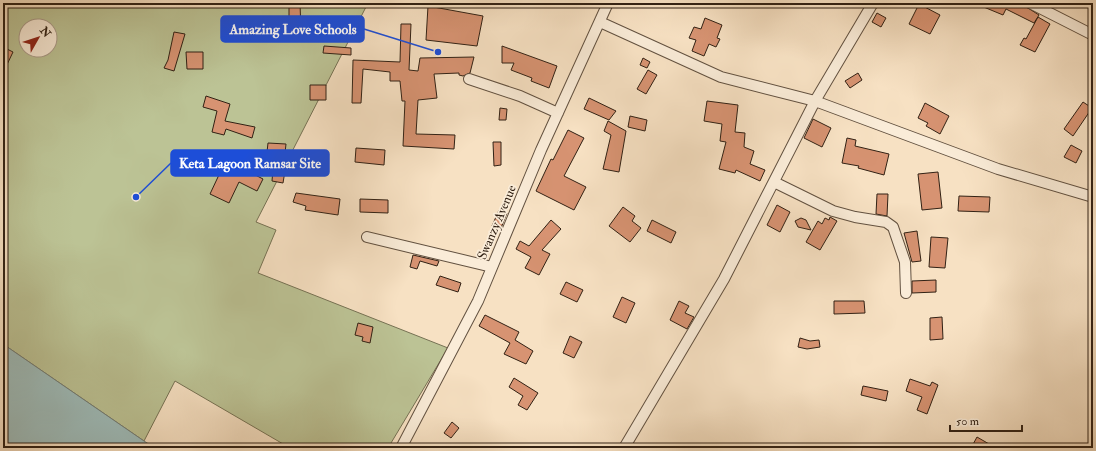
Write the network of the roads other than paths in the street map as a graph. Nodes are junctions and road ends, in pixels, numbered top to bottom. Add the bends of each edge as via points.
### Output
1 (608, 3) edge
2 (873, 3) edge
3 (1030, 3) edge
4 (600, 22) junction
5 (1093, 35) edge
6 (469, 79) dead end
7 (816, 101) junction
8 (558, 113) junction
9 (774, 182) junction
10 (1093, 197) edge
11 (367, 237) dead end
12 (492, 267) junction
13 (906, 293) dead end
14 (401, 448) edge
15 (624, 448) edge

1 - 4 street, Swanzy Avenue
2 - 7 street
3 - 5 street
4 - 7 street via 721,76
4 - 8 street, Swanzy Avenue
6 - 8 street via 520,96
7 - 9 street
7 - 10 street via 998,169
8 - 12 street, Swanzy Avenue
9 - 13 street via 833,211 886,222 893,228 905,262
9 - 15 street via 724,279
11 - 12 street
12 - 14 street, Swanzy Avenue via 478,301

